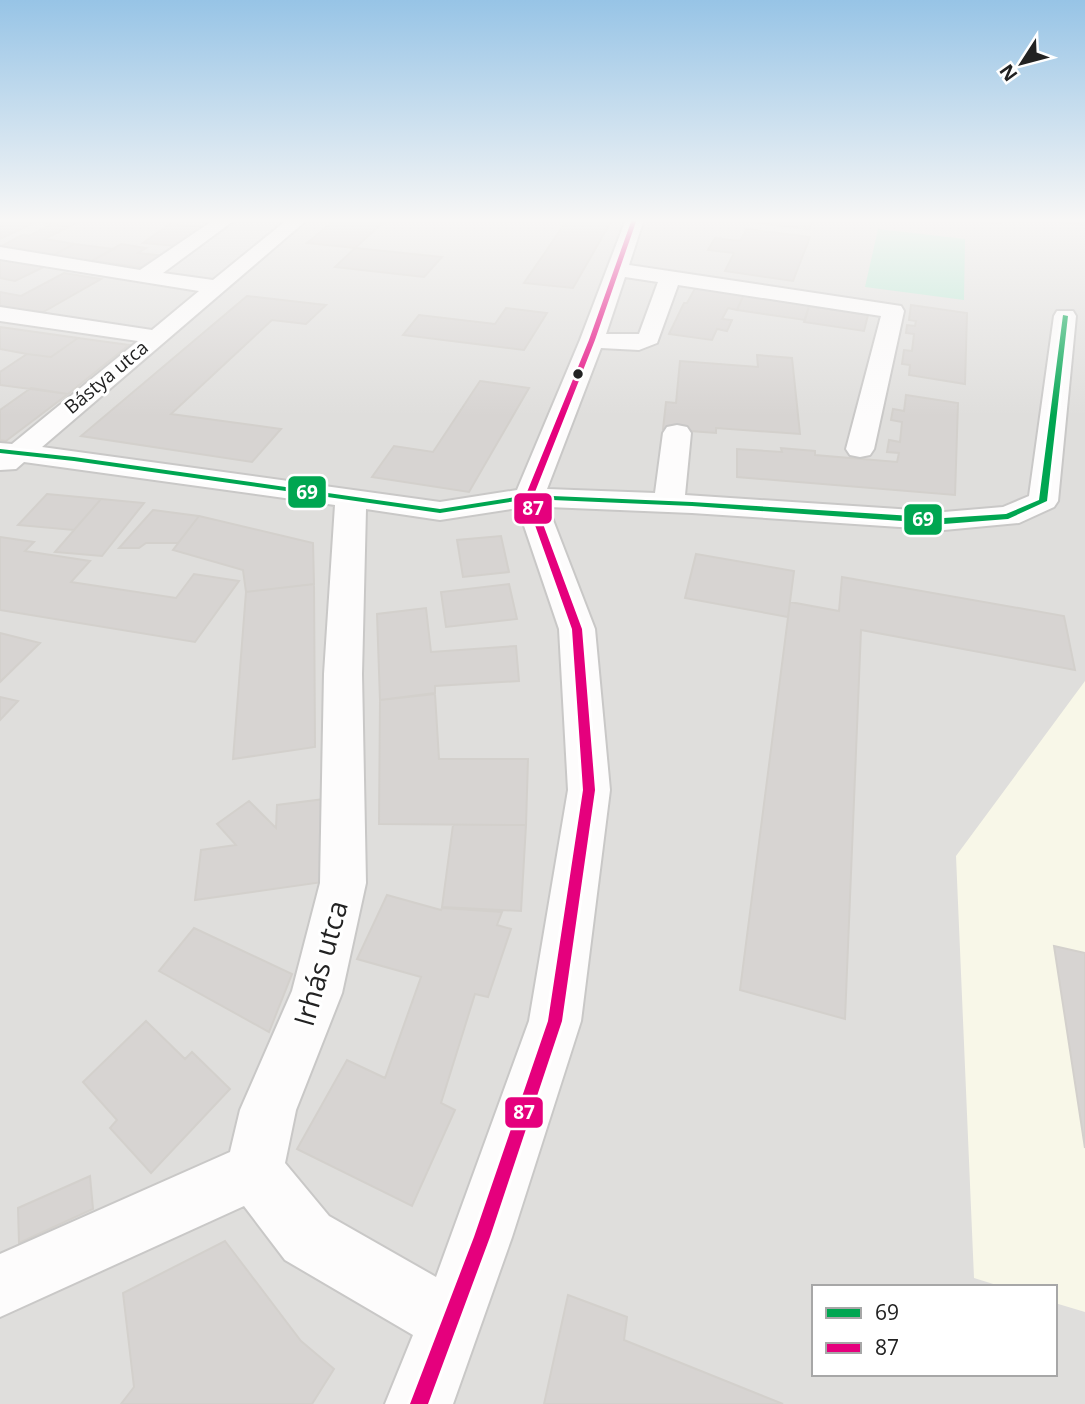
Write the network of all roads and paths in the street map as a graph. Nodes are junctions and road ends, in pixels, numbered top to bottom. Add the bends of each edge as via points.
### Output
1 (197, 285) edge
2 (218, 285) edge
3 (613, 285) edge
4 (668, 285) edge
5 (714, 285) edge
6 (215, 287) junction
7 (0, 314) edge
8 (1065, 316) dead end
9 (155, 337) junction
10 (592, 340) junction
11 (677, 433) dead end
12 (860, 449) dead end
13 (6, 458) edge
14 (351, 497) junction
15 (529, 497) junction
16 (669, 504) junction
17 (254, 1171) junction
18 (0, 1286) edge
19 (451, 1321) junction
20 (419, 1404) edge

1 - 6 street
2 - 6 street, Bástya utca
3 - 10 street
4 - 10 street via 649,338 639,343
5 - 12 street via 893,311
6 - 9 street, Bástya utca
7 - 9 street
8 - 16 street via 1043,501 1008,516 944,521
9 - 13 street, Bástya utca
10 - 15 street
11 - 16 street
13 - 14 street
14 - 15 street via 440,512
14 - 17 street, Irhás utca via 343,674 343,883 317,993 268,1110
15 - 16 street
15 - 19 street via 577,629 589,790 555,1021
17 - 18 street
17 - 19 street via 307,1238
19 - 20 street

